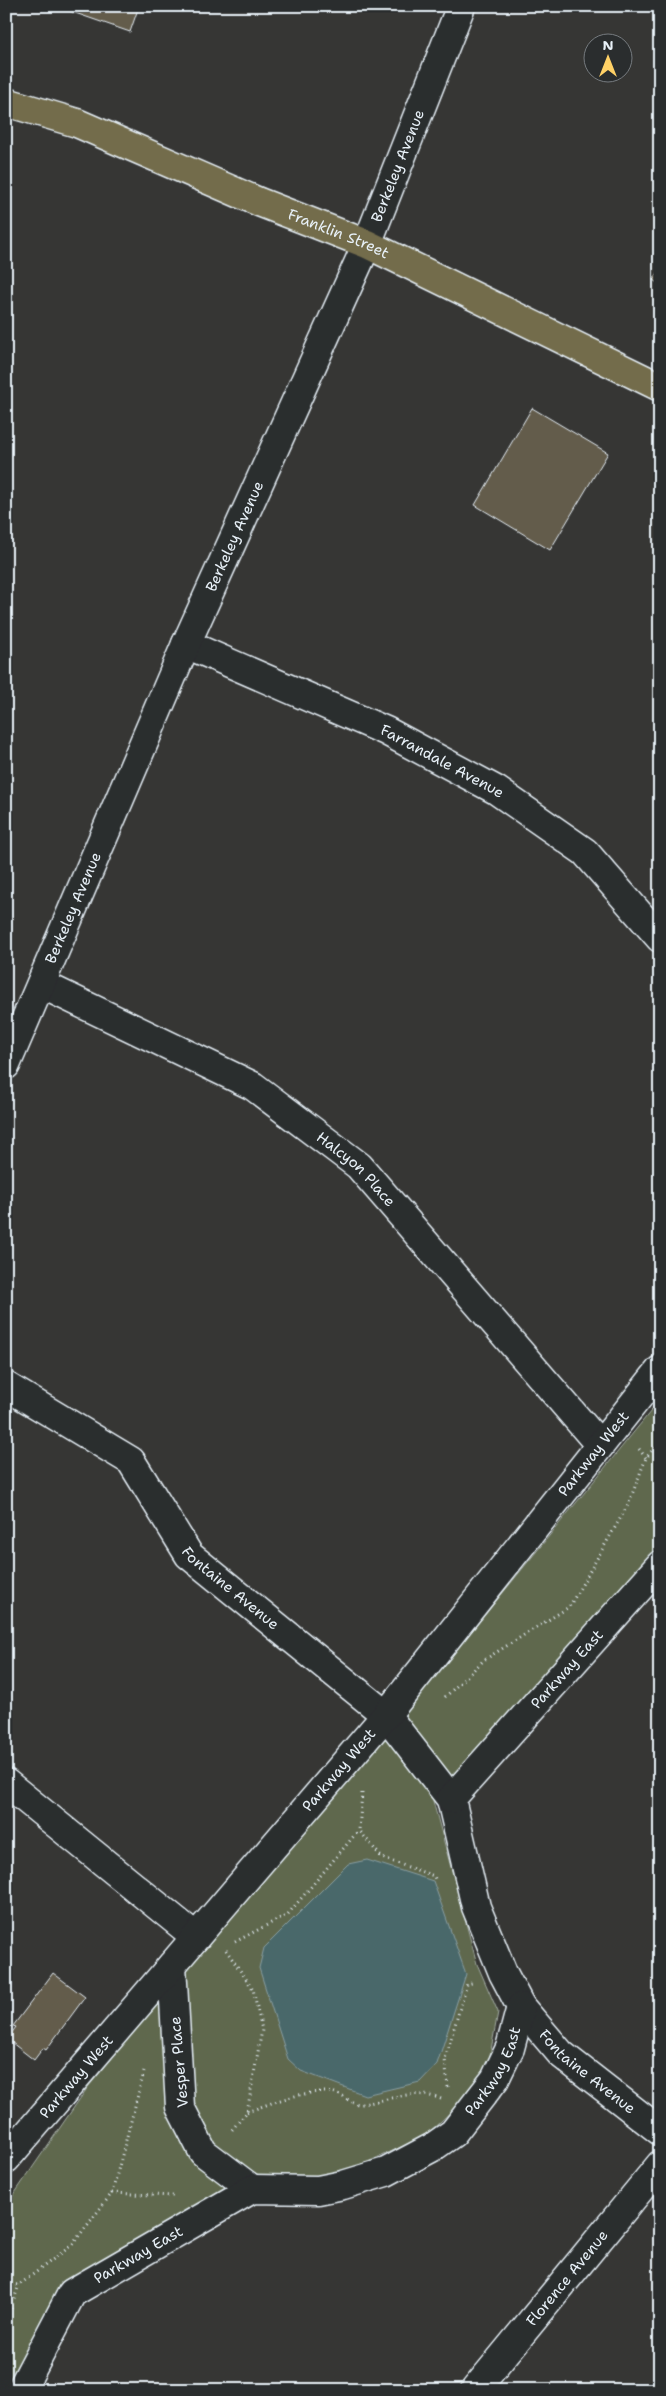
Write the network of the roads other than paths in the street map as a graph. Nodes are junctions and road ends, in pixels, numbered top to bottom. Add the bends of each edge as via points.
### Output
1 (461, 6) edge
2 (6, 102) edge
3 (367, 244) junction
4 (660, 387) edge
5 (186, 644) junction
6 (660, 938) edge
7 (41, 984) junction
8 (6, 1064) edge
9 (660, 1370) edge
10 (6, 1386) edge
11 (599, 1444) junction
12 (660, 1564) edge
13 (386, 1715) junction
14 (6, 1783) edge
15 (451, 1799) junction
16 (196, 1937) junction
17 (172, 1965) junction
18 (521, 2007) junction
19 (660, 2131) edge
20 (6, 2159) edge
21 (660, 2165) edge
22 (252, 2189) junction
23 (21, 2390) edge
24 (475, 2390) edge

1 - 3 street, Berkeley Avenue
2 - 3 main road, Franklin Street via 77,123 259,202
3 - 4 main road, Franklin Street
3 - 5 street, Berkeley Avenue
5 - 6 street, Farrandale Avenue via 386,731 496,790 585,852
5 - 7 street, Berkeley Avenue
7 - 8 street, Berkeley Avenue
7 - 11 street, Halcyon Place via 253,1086 359,1166
9 - 11 street, Parkway West
10 - 13 street, Fontaine Avenue via 131,1461 189,1555
11 - 13 street, Parkway West
12 - 15 street, Parkway East
13 - 15 street, Fontaine Avenue
13 - 16 street, Parkway West
14 - 16 street
15 - 18 street, Parkway East via 476,1907
16 - 17 street, Parkway West
17 - 20 street, Parkway West
17 - 22 street, Vesper Place via 180,2107 203,2152
18 - 19 street, Fontaine Avenue via 561,2054
18 - 22 street, Parkway East via 510,2048 495,2078 459,2107 453,2133 433,2147 386,2172 318,2190
21 - 24 street, Florence Avenue
22 - 23 street, Parkway East via 72,2293

